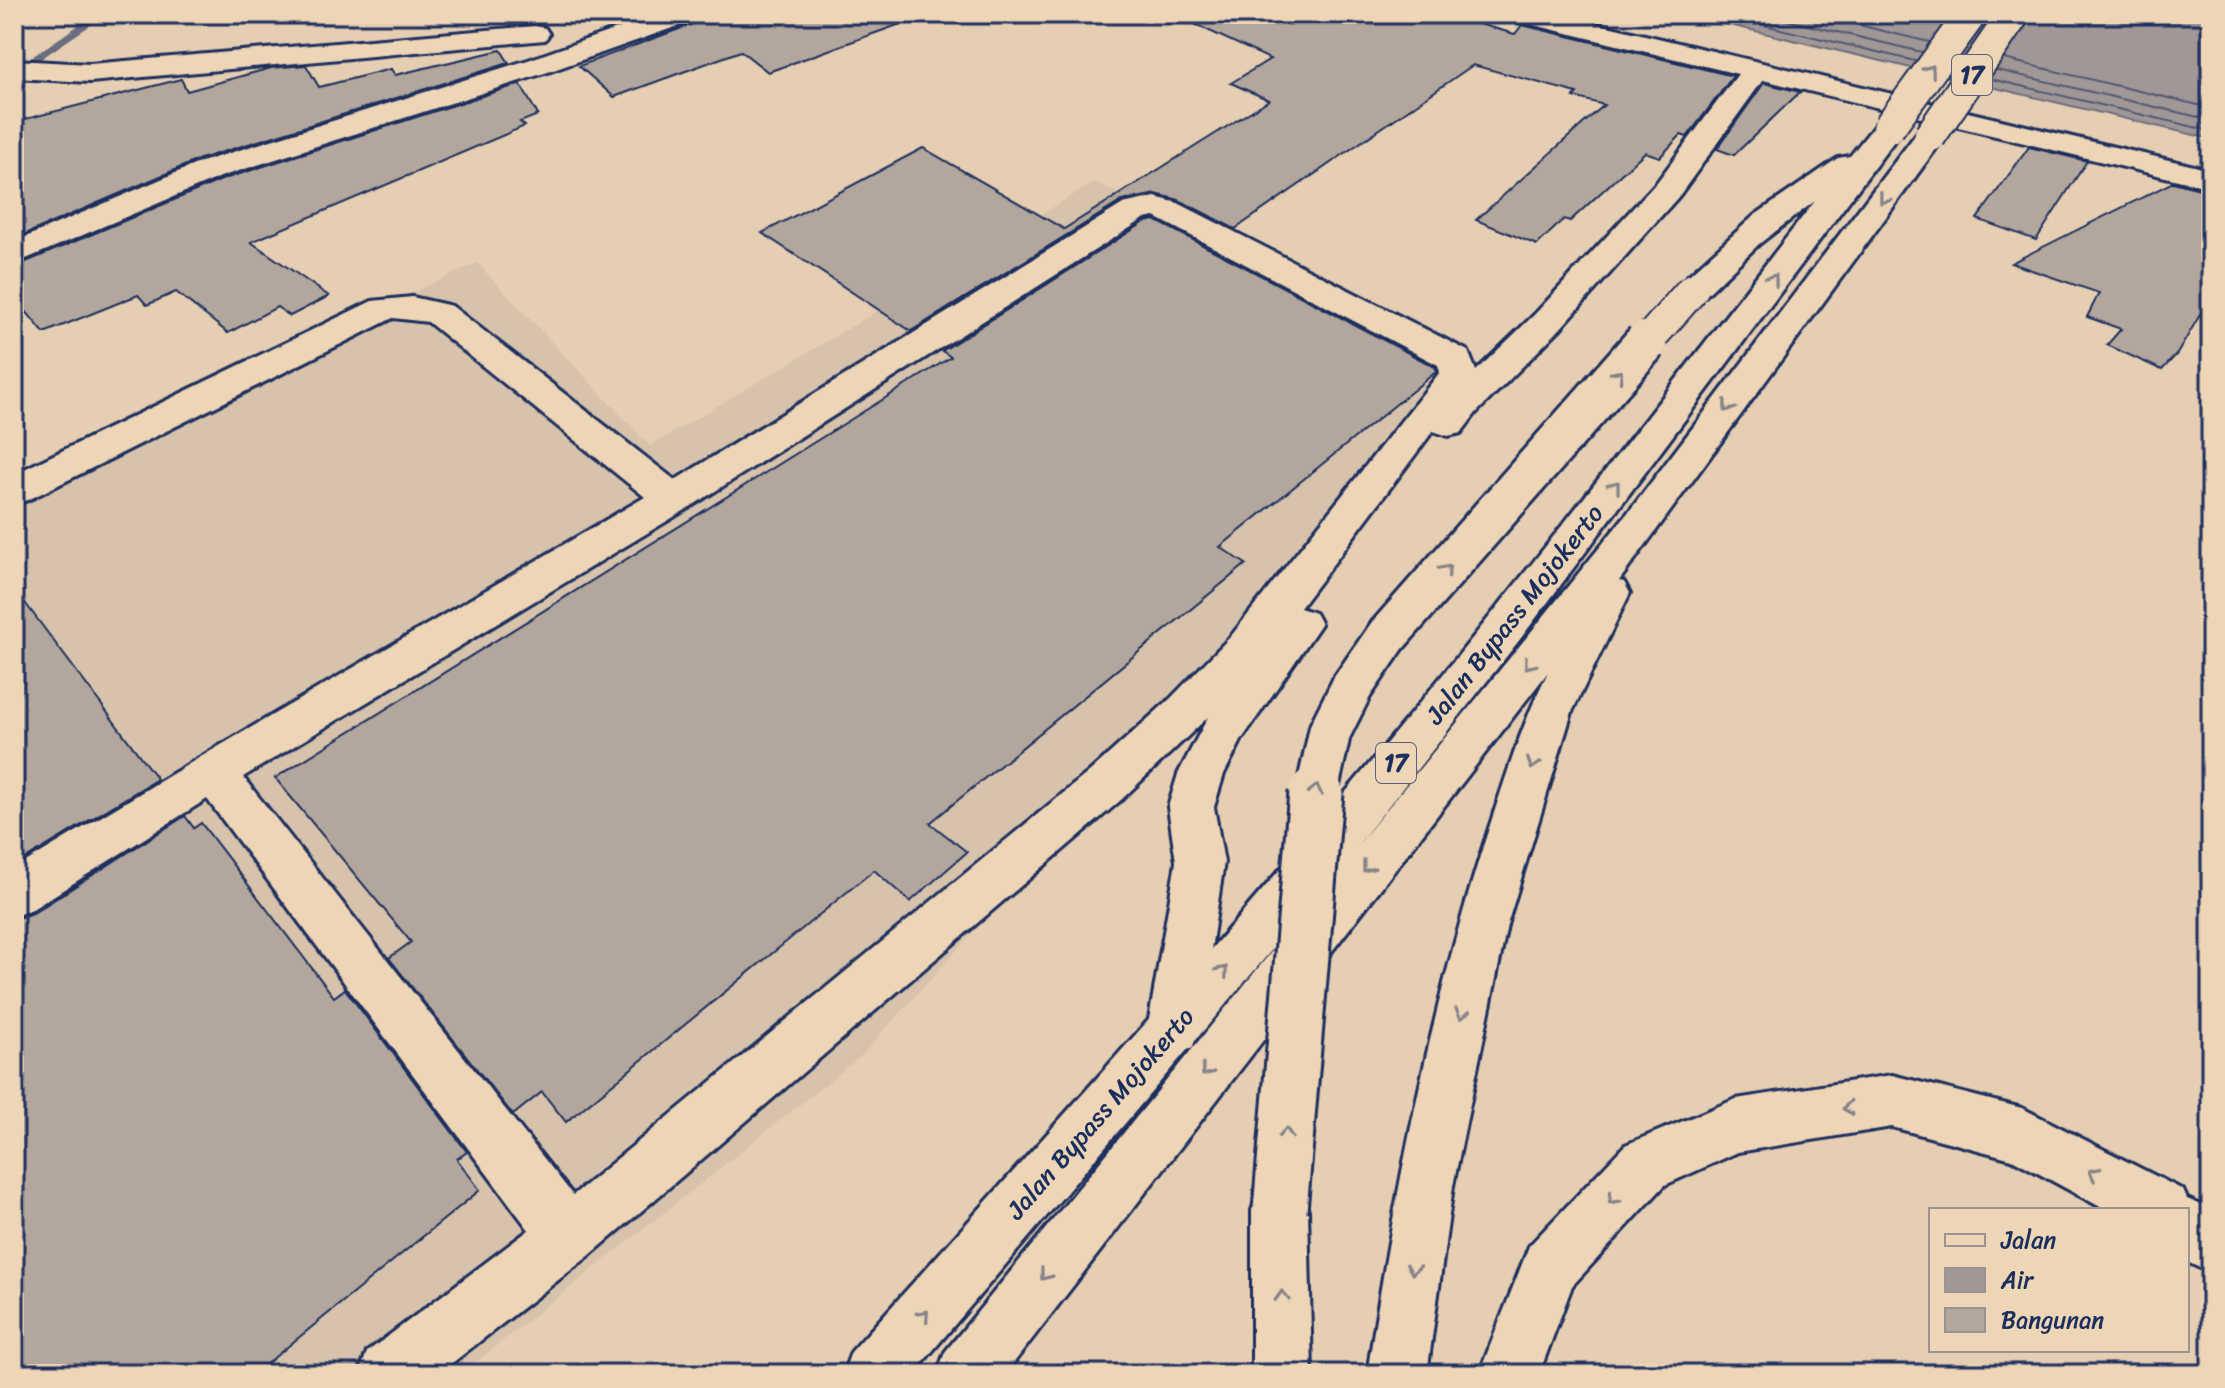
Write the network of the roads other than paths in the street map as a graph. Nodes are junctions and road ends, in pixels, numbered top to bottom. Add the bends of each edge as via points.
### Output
1 (685, 14) edge
2 (1523, 14) edge
3 (1971, 14) edge
4 (2014, 14) edge
5 (544, 24) edge
6 (538, 66) junction
7 (1756, 70) junction
8 (25, 78) edge
9 (1896, 138) junction
10 (2211, 179) edge
11 (14, 254) edge
12 (14, 490) edge
13 (673, 499) junction
14 (1648, 515) junction
15 (213, 772) junction
16 (14, 895) edge
17 (1173, 1031) junction
18 (2159, 1208) edge
19 (2189, 1228) edge
20 (569, 1236) junction
21 (2211, 1244) edge
22 (389, 1374) edge
23 (873, 1374) edge
24 (967, 1374) edge
25 (1282, 1374) edge
26 (1397, 1374) edge
27 (1509, 1374) edge

1 - 6 main road
2 - 7 main road
9 -> 3 main road, Jalan Bypass Mojokerto / 17, bridge
4 - 9 main road, Jalan Bypass Mojokerto / 17, bridge
5 - 6 main road
5 - 8 main road
6 - 11 main road via 241,159
7 - 10 main road
7 - 17 main road via 1668,189 1547,322 1463,404 1225,727 1191,807 1200,862
9 -> 14 main road, Jalan Bypass Mojokerto / 17
17 -> 9 main road, Jalan Bypass Mojokerto / 17 via 1449,699
25 -> 9 main road, bridge via 1280,1210 1313,807 1330,731 1387,636 1692,290 1740,242 1798,196
12 - 13 main road via 397,306 440,314
13 - 15 main road
13 - 20 main road via 1142,208 1167,210 1448,353 1458,364 1458,373 1246,648 1187,710 1105,786
14 -> 24 main road, Jalan Bypass Mojokerto / 17
14 -> 26 main road via 1550,712 1482,925 1425,1186
15 - 16 main road
15 - 20 main road
23 -> 17 main road, Jalan Bypass Mojokerto / 17
18 -> 27 main road via 2022,1135 1892,1101 1736,1126 1645,1165 1550,1267
19 - 21 main road
20 - 22 main road

